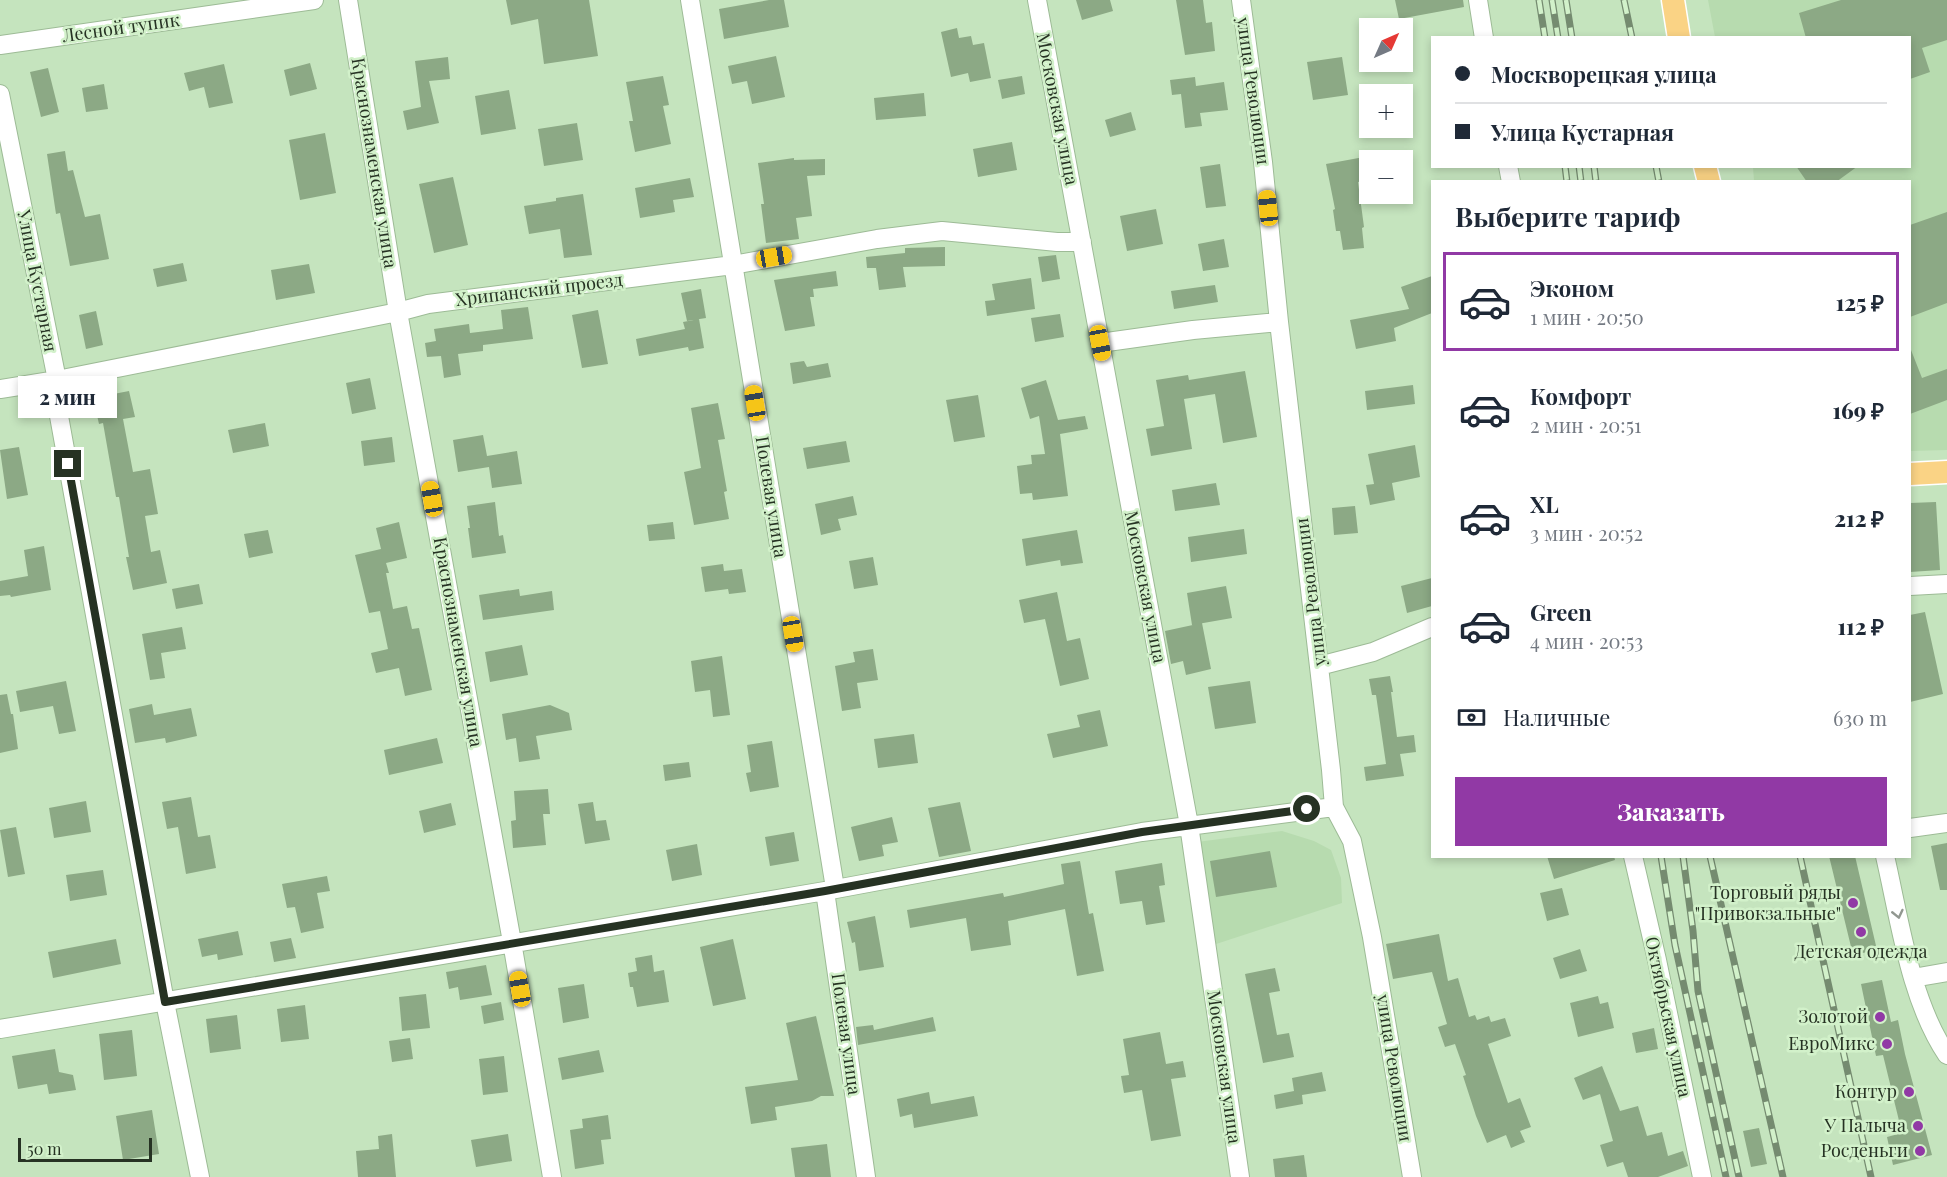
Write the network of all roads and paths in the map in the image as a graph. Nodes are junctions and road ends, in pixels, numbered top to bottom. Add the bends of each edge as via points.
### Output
1 (314, 0) edge
2 (348, 0) edge
3 (690, 0) edge
4 (1037, 0) edge
5 (1241, 0) edge
6 (1478, 0) edge
7 (1673, 0) edge
8 (1484, 36) edge
9 (1679, 36) edge
10 (0, 45) edge
11 (0, 94) edge
12 (1082, 242) junction
13 (733, 265) junction
14 (398, 312) junction
15 (1279, 322) junction
16 (1100, 343) junction
17 (57, 380) junction
18 (0, 389) edge
19 (1947, 472) edge
20 (1911, 474) edge
21 (1947, 584) edge
22 (1911, 586) edge
23 (1431, 627) edge
24 (1319, 666) junction
25 (1334, 807) junction
26 (1947, 823) edge
27 (1189, 825) junction
28 (1911, 828) edge
29 (1633, 858) edge
30 (1885, 858) edge
31 (830, 889) junction
32 (512, 942) junction
33 (1947, 972) edge
34 (1913, 978) junction
35 (165, 1002) junction
36 (0, 1029) edge
37 (1947, 1055) edge
38 (200, 1177) edge
39 (552, 1177) edge
40 (866, 1177) edge
41 (1240, 1177) edge
42 (1412, 1177) edge
43 (1702, 1177) edge

1 - 10 street, Лесной тупик
2 - 14 street, Краснознаменская улица
3 - 13 street, Полевая улица
4 - 12 street, Московская улица
5 - 15 street, улица Революции
6 - 8 street
7 - 9 main road
11 - 17 street, Улица Кустарная
12 - 13 street, Хрипанский проезд via 942,231
12 - 16 street, Московская улица
13 - 14 street, Хрипанский проезд via 428,304
13 - 31 street, Полевая улица
14 - 17 street, Хрипанский проезд
14 - 32 street, Краснознаменская улица
15 - 16 street
15 - 24 street, улица Революции
16 - 27 street, Московская улица
17 - 18 street, Хрипанский проезд
17 - 35 street, Улица Кустарная via 55,394
19 - 20 main road
21 - 22 street
23 - 24 street via 1373,652
24 - 25 street, улица Революции
25 - 27 street
25 - 42 street, улица Революции via 1352,841 1368,916
26 - 28 street
27 - 31 street
27 - 41 street, Московская улица
29 - 43 street, Октябрьская улица
30 -> 34 street
31 - 32 street
31 - 40 street, Полевая улица
32 - 35 street
32 - 39 street, Краснознаменская улица
33 - 34 street
34 - 37 street via 1936,1038
35 - 36 street
35 - 38 street, Улица Кустарная

